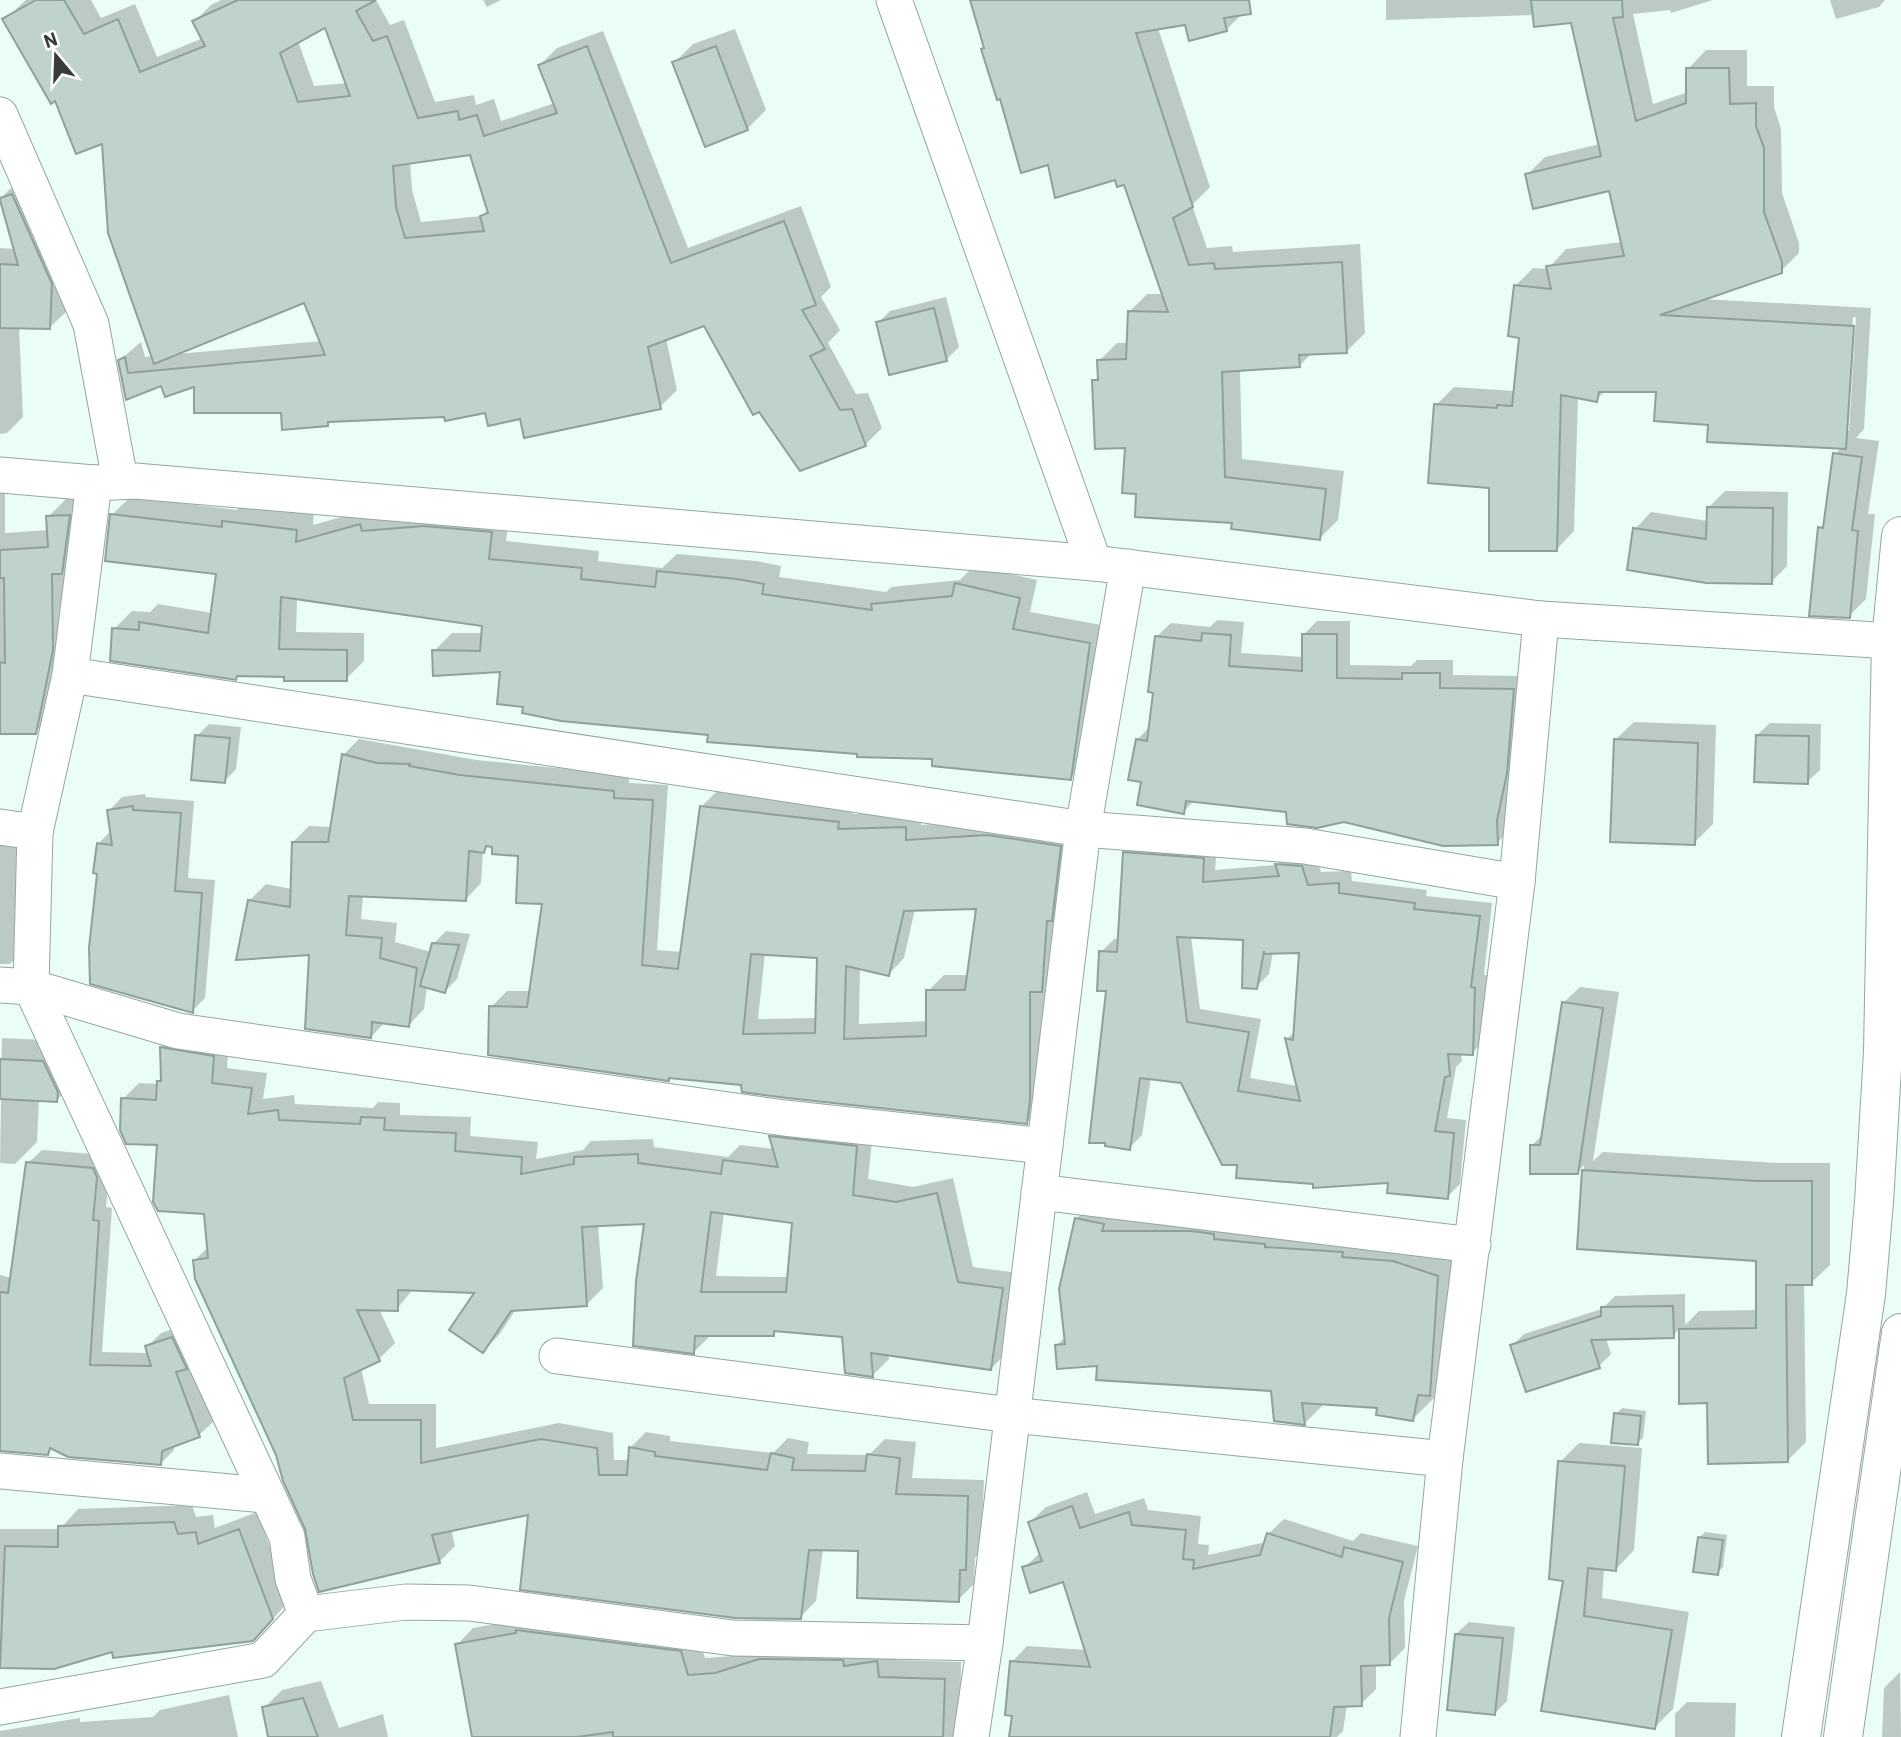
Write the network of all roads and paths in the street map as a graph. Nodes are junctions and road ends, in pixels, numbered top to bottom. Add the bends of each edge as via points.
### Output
1 (894, 0) edge
2 (0, 115) edge
3 (0, 475) edge
4 (107, 481) junction
5 (1901, 536) edge
6 (1094, 563) junction
7 (1128, 567) junction
8 (1541, 619) junction
9 (1891, 641) junction
10 (70, 675) junction
11 (0, 827) edge
12 (1083, 829) junction
13 (35, 832) junction
14 (1517, 882) junction
15 (15, 986) edge
16 (1045, 1146) junction
17 (1039, 1192) junction
18 (1473, 1245) junction
19 (1901, 1332) edge
20 (557, 1356) dead end
21 (1011, 1416) junction
22 (1841, 1452) junction
23 (1444, 1459) junction
24 (1883, 1462) junction
25 (0, 1471) edge
26 (264, 1495) junction
27 (306, 1614) junction
28 (985, 1643) junction
29 (0, 1707) edge
30 (971, 1737) edge
31 (1418, 1737) edge
32 (1801, 1737) edge
33 (1843, 1737) edge

1 - 6 street
2 - 4 street via 91,324
3 - 4 street
4 - 6 street
4 - 10 street
5 - 9 main road
6 - 7 street
7 - 8 street
7 - 12 street
8 - 9 street
8 - 14 street
9 - 22 main road via 1877,1161 1866,1294
10 - 12 street
10 - 13 street
11 - 13 street
12 - 14 street via 1305,846
12 - 16 street
13 - 15 street
14 - 18 street
15 - 16 street via 178,1031 784,1118
15 - 26 street
16 - 17 street
17 - 18 street
17 - 21 street
18 - 23 street
19 - 24 main road
20 - 21 street
21 - 23 street
21 - 28 street
22 - 24 main road
22 - 32 main road
23 - 31 street
24 - 33 main road
25 - 26 street
26 - 27 street via 286,1537 293,1579
27 - 28 street via 405,1602 469,1603 733,1638
27 - 29 street via 262,1660
28 - 30 street

